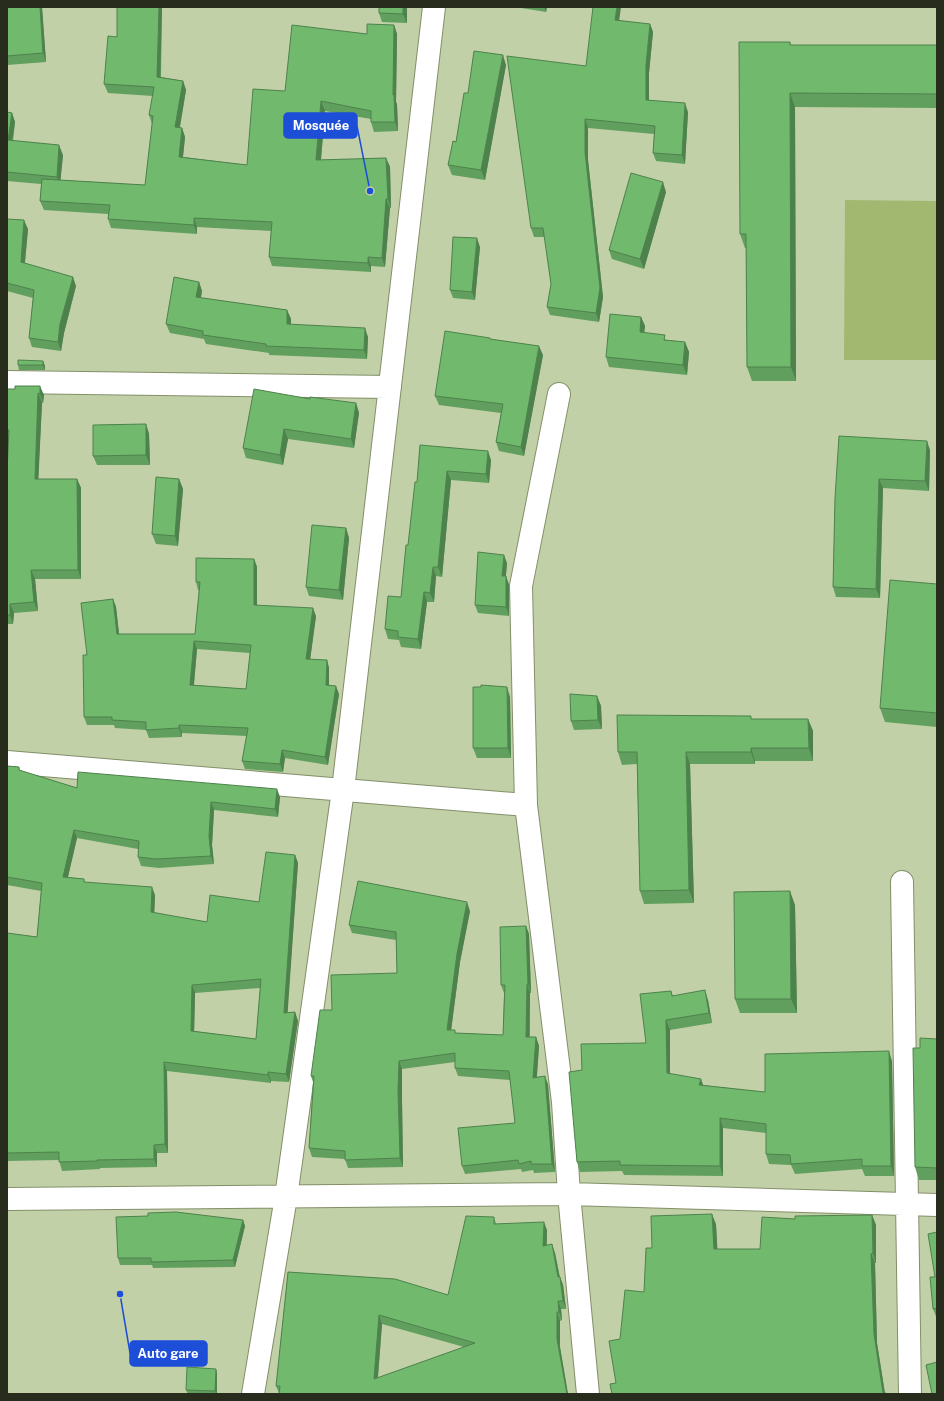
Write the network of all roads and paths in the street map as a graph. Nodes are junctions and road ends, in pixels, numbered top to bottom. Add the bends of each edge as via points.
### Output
1 (434, 7) edge
2 (7, 382) edge
3 (390, 387) junction
4 (559, 394) dead end
5 (7, 762) edge
6 (343, 790) junction
7 (526, 805) junction
8 (902, 882) dead end
9 (569, 1194) junction
10 (286, 1196) junction
11 (7, 1199) edge
12 (907, 1204) junction
13 (937, 1205) edge
14 (253, 1394) edge
15 (588, 1394) edge
16 (910, 1394) edge

1 - 3 street
2 - 3 street
3 - 6 street
4 - 7 street via 521,586
5 - 6 street
6 - 7 street
6 - 10 street
7 - 9 street via 563,1102
8 - 12 street
9 - 10 street
9 - 12 street
9 - 15 street
10 - 11 street
10 - 14 street
12 - 13 street
12 - 16 street

